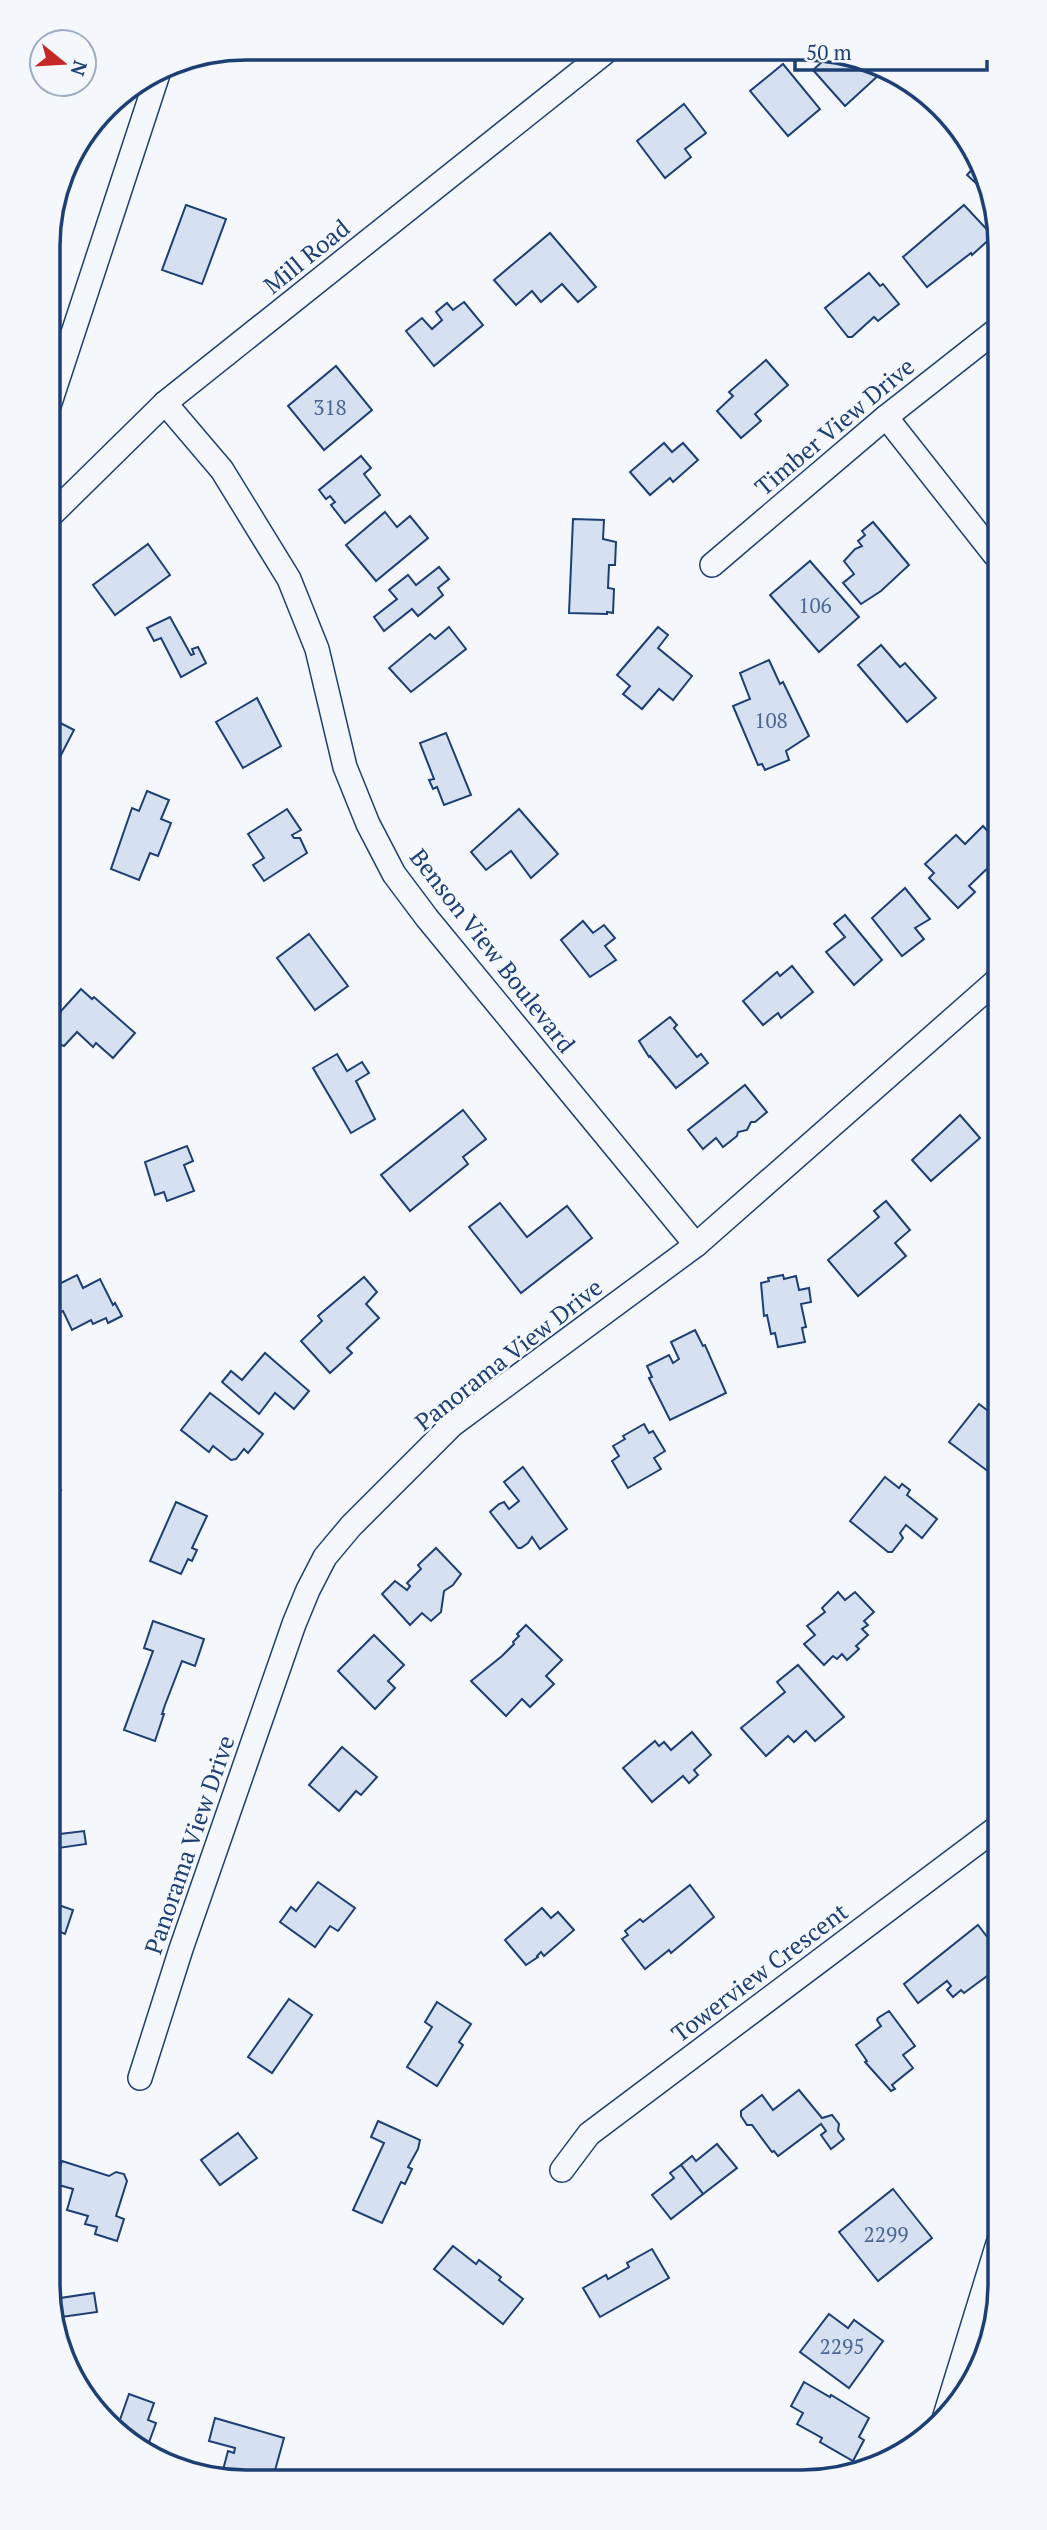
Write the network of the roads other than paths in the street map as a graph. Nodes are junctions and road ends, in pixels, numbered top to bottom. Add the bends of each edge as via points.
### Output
1 (595, 60) edge
2 (155, 83) edge
3 (988, 336) edge
4 (60, 372) edge
5 (165, 403) junction
6 (886, 417) junction
7 (60, 505) edge
8 (988, 546) edge
9 (712, 565) dead end
10 (988, 988) edge
11 (696, 1245) junction
12 (987, 1835) edge
13 (140, 2078) dead end
14 (562, 2170) dead end
15 (987, 2277) edge
16 (951, 2394) edge

1 - 5 street, Mill Road
2 - 4 street
3 - 6 street, Timber View Drive
5 - 7 street, Mill Road
5 - 11 street, Benson View Boulevard via 222,470 289,579 317,649 345,767 394,874
6 - 8 street
6 - 9 street, Timber View Drive
10 - 11 street, Panorama View Drive
11 - 13 street, Panorama View Drive via 452,1426 325,1557 294,1624
12 - 14 street, Towerview Crescent via 589,2134
15 - 16 street

